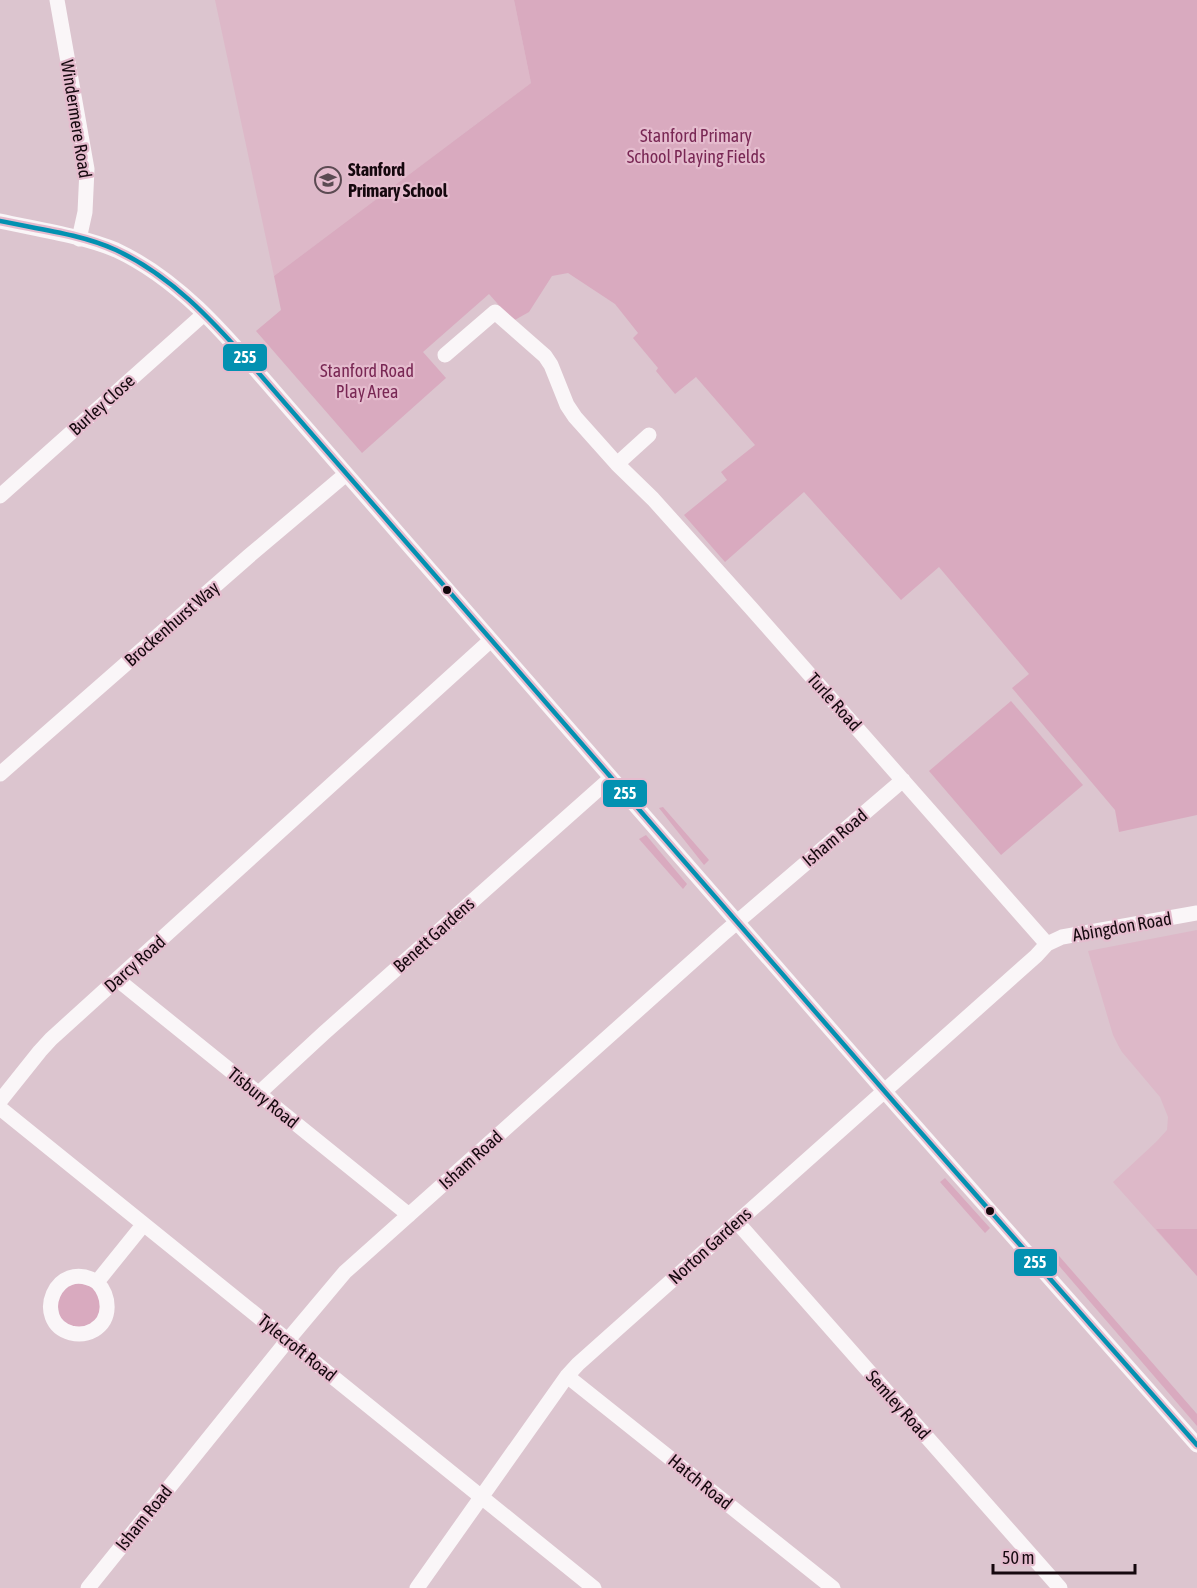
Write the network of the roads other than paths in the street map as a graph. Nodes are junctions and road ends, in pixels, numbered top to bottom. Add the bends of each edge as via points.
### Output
1 (57, 0) edge
2 (0, 221) edge
3 (79, 239) junction
4 (204, 314) junction
5 (445, 355) dead end
6 (649, 435) dead end
7 (616, 464) junction
8 (346, 474) junction
9 (0, 496) edge
10 (491, 640) junction
11 (0, 774) edge
12 (611, 778) junction
13 (903, 780) junction
14 (1197, 913) edge
15 (738, 922) junction
16 (1047, 944) junction
17 (118, 980) junction
18 (884, 1090) junction
19 (258, 1094) junction
20 (0, 1101) edge
21 (0, 1108) edge
22 (409, 1215) junction
23 (737, 1222) junction
24 (144, 1225) junction
25 (97, 1282) dead end
26 (287, 1341) junction
27 (567, 1376) junction
28 (1197, 1445) edge
29 (480, 1497) junction
30 (88, 1588) edge
31 (417, 1588) edge
32 (594, 1588) edge
33 (833, 1588) edge
34 (1060, 1588) edge

1 - 3 street, Windermere Road via 87,170
2 - 3 street
3 - 4 street via 135,261
4 - 8 street
4 - 9 street, Burley Close
5 - 7 street, Turle Road via 495,312 545,356 570,410
6 - 7 street
7 - 13 street, Turle Road via 661,507
8 - 10 street
8 - 11 street, Brockenhurst Way
10 - 12 street
10 - 17 street, Darcy Road
12 - 15 street
12 - 19 street, Benett Gardens
13 - 15 street, Isham Road
13 - 16 street, Turle Road
14 - 16 street, Abingdon Road via 1062,937
15 - 18 street
15 - 22 street, Isham Road
16 - 18 street, Norton Gardens
17 - 19 street, Tisbury Road
17 - 20 street, Darcy Road via 40,1051
18 - 23 street, Norton Gardens
18 - 28 street
19 - 22 street, Tisbury Road
21 - 24 street, Tylecroft Road
22 - 26 street, Isham Road via 345,1272
23 - 27 street, Norton Gardens
23 - 34 street, Semley Road
24 - 25 street
24 - 26 street, Tylecroft Road
26 - 29 street, Tylecroft Road
26 - 30 street, Isham Road
27 - 29 street, Norton Gardens
27 - 33 street, Hatch Road
29 - 31 street, Norton Gardens
29 - 32 street, Tylecroft Road

